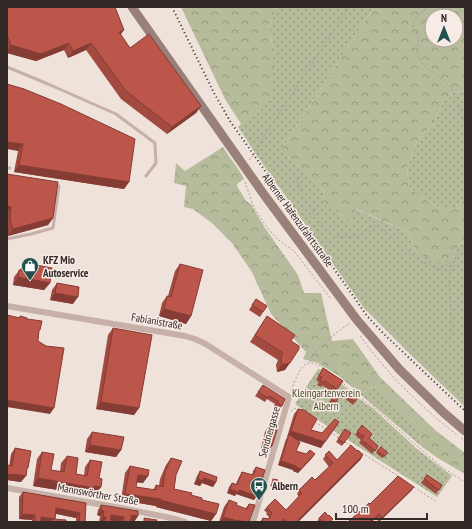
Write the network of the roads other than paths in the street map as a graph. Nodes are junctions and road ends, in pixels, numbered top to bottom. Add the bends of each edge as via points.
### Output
1 (132, 7) edge
2 (7, 67) edge
3 (146, 176) dead end
4 (51, 185) edge
5 (7, 239) edge
6 (7, 306) edge
7 (289, 397) joint
8 (465, 431) edge
9 (7, 488) edge
10 (185, 522) edge
11 (253, 522) edge

1 - 8 main road, Alberner Hafenzufahrtsstraße via 245,168 357,320 399,369
2 - 3 lane via 116,114 155,143 156,163
4 - 5 lane via 59,186 53,228
6 - 7 street, Fabianistraße via 195,339
7 - 11 street, Sendnergasse
9 - 10 street, Mannswörther Straße

